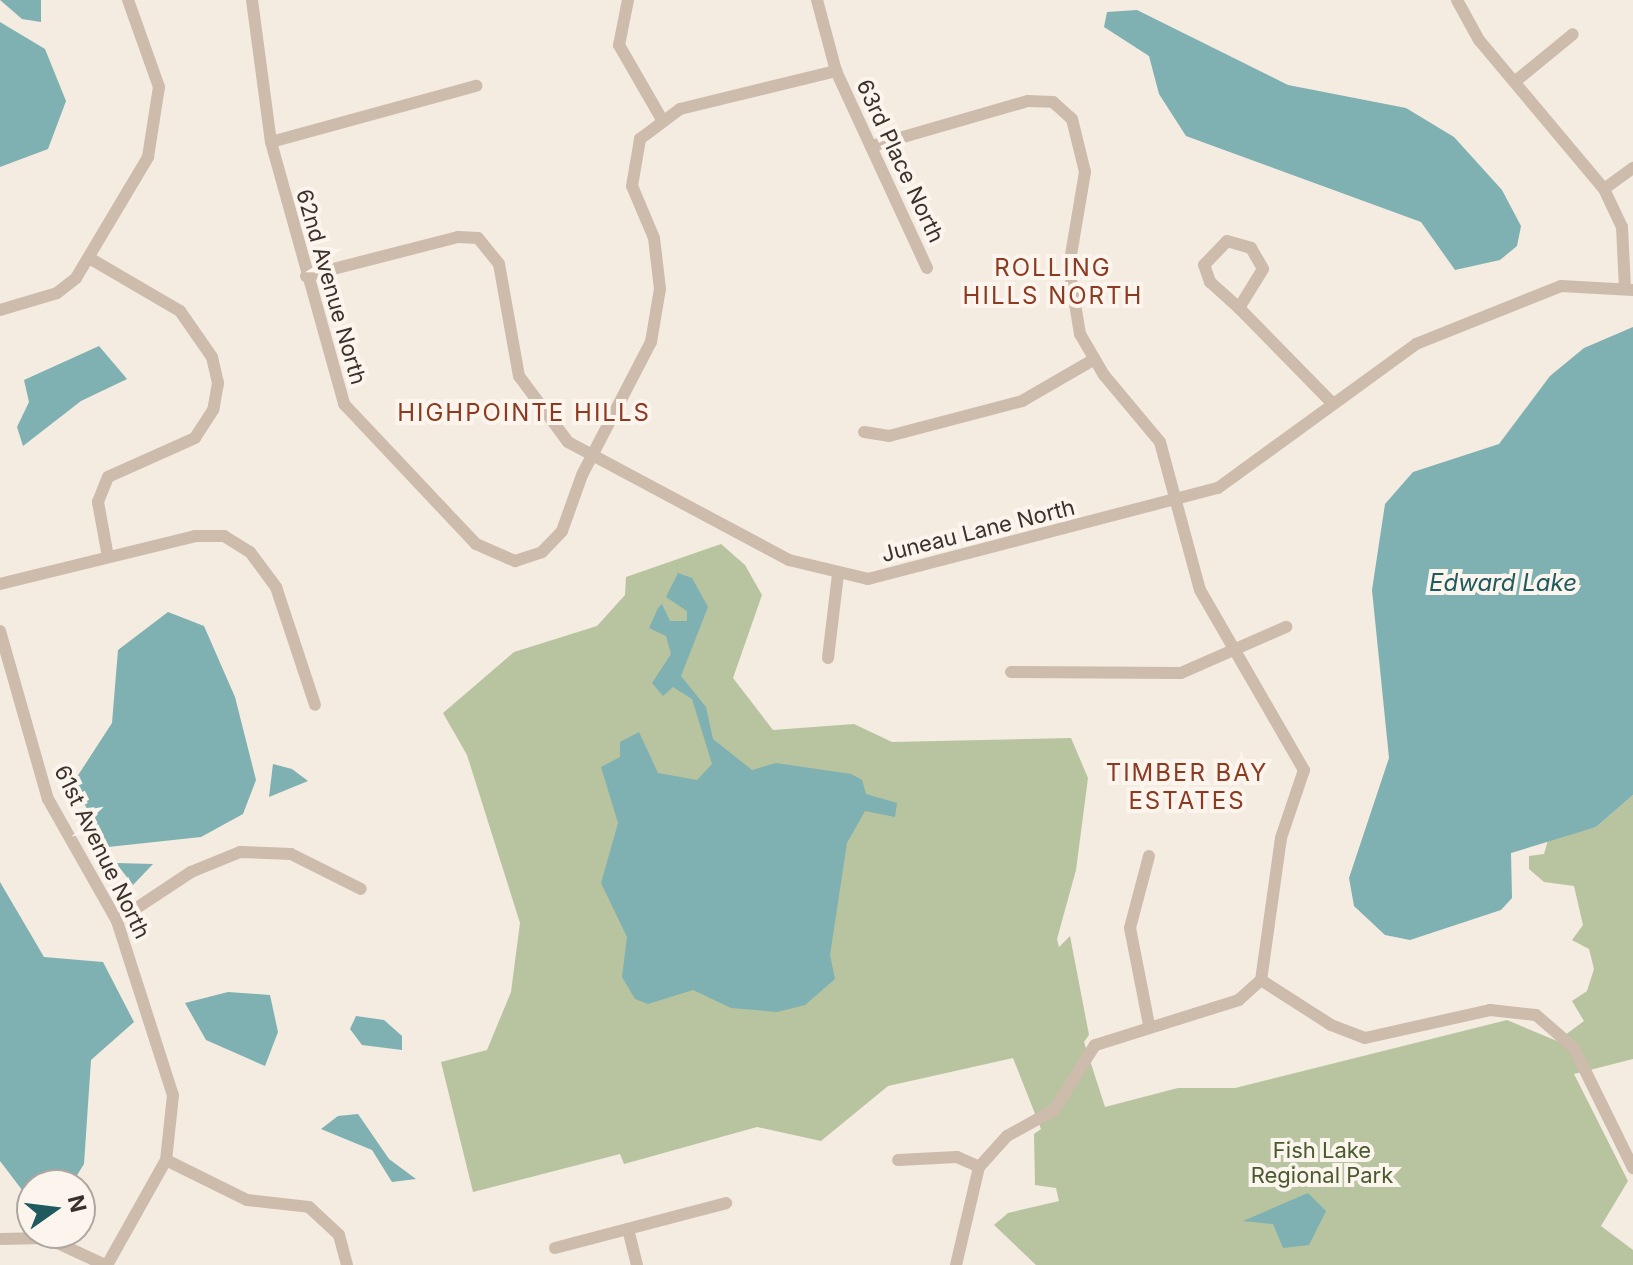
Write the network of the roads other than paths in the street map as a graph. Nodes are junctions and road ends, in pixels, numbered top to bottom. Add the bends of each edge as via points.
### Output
1 (128, 0) edge
2 (252, 0) edge
3 (628, 0) edge
4 (817, 0) edge
5 (1457, 0) edge
6 (1573, 34) dead end
7 (836, 71) junction
8 (1517, 80) junction
9 (476, 86) dead end
10 (661, 118) junction
11 (271, 142) junction
12 (872, 146) junction
13 (1633, 168) edge
14 (1604, 189) junction
15 (91, 259) junction
16 (927, 268) dead end
17 (306, 276) junction
18 (1629, 289) edge
19 (1239, 308) junction
20 (0, 310) edge
21 (1093, 360) junction
22 (1331, 402) junction
23 (864, 432) dead end
24 (592, 458) junction
25 (1176, 500) junction
26 (108, 557) junction
27 (838, 574) junction
28 (0, 584) edge
29 (1286, 627) dead end
30 (0, 631) edge
31 (1235, 653) junction
32 (828, 658) dead end
33 (1011, 672) dead end
34 (315, 705) dead end
35 (1149, 856) dead end
36 (361, 889) dead end
37 (117, 921) junction
38 (1261, 980) junction
39 (1149, 1025) junction
40 (166, 1160) junction
41 (898, 1160) dead end
42 (979, 1167) junction
43 (1633, 1168) edge
44 (726, 1203) dead end
45 (628, 1229) junction
46 (0, 1239) edge
47 (555, 1248) dead end
48 (106, 1265) edge
49 (347, 1265) edge
50 (637, 1265) edge
51 (956, 1265) edge

1 - 15 street via 154,68 159,120 148,157
2 - 11 street, 62nd Avenue North
3 - 10 street via 619,45
4 - 7 street, 63rd Place North
5 - 8 street via 1479,40
6 - 8 street
7 - 10 street
7 - 12 street, 63rd Place North
8 - 14 street
9 - 11 street
10 - 24 street, 62nd Avenue North via 640,139 631,171 659,263 658,316
11 - 17 street, 62nd Avenue North
12 - 16 street, 63rd Place North
12 - 21 street via 1041,100 1064,109 1076,130 1085,172 1070,289
13 - 14 street
14 - 18 street via 1622,227
15 - 20 street via 57,293
15 - 26 street via 180,311 212,357 218,383 213,410 195,438 108,477 98,502
17 - 24 street, Juneau Lane North via 458,237 487,244 502,277 504,325 519,376 549,423
17 - 24 street, 62nd Avenue North via 344,404 487,554 515,561 554,543
18 - 22 street, Juneau Lane North via 1578,285 1528,295 1397,353
19 - 19 street via 1263,269 1251,248 1227,241 1204,265 1210,282
19 - 22 street
21 - 23 street via 1022,401 889,436
21 - 25 street via 1149,423
22 - 25 street, Juneau Lane North via 1236,477
24 - 27 street, Juneau Lane North via 715,515 789,560
25 - 27 street, Juneau Lane North via 880,577
25 - 31 street via 1200,590
26 - 28 street
26 - 34 street via 203,535 236,541 276,587
27 - 32 street
29 - 31 street
30 - 37 street, 61st Avenue North via 48,799
31 - 33 street via 1181,673
31 - 38 street via 1292,740 1304,770 1281,838
35 - 39 street via 1130,928
36 - 37 street via 291,854 240,852 191,872
37 - 40 street, 61st Avenue North via 168,1072 174,1123
38 - 39 street via 1239,1000
38 - 43 street via 1331,1025 1365,1038 1490,1010 1536,1015 1574,1048 1614,1143
39 - 42 street via 1095,1045 1054,1110 1007,1136
40 - 48 street, 61st Avenue North
40 - 49 street via 247,1200 309,1207 339,1235
41 - 42 street via 944,1156
42 - 51 street
44 - 45 street
45 - 47 street
45 - 50 street
46 - 48 street via 47,1238

